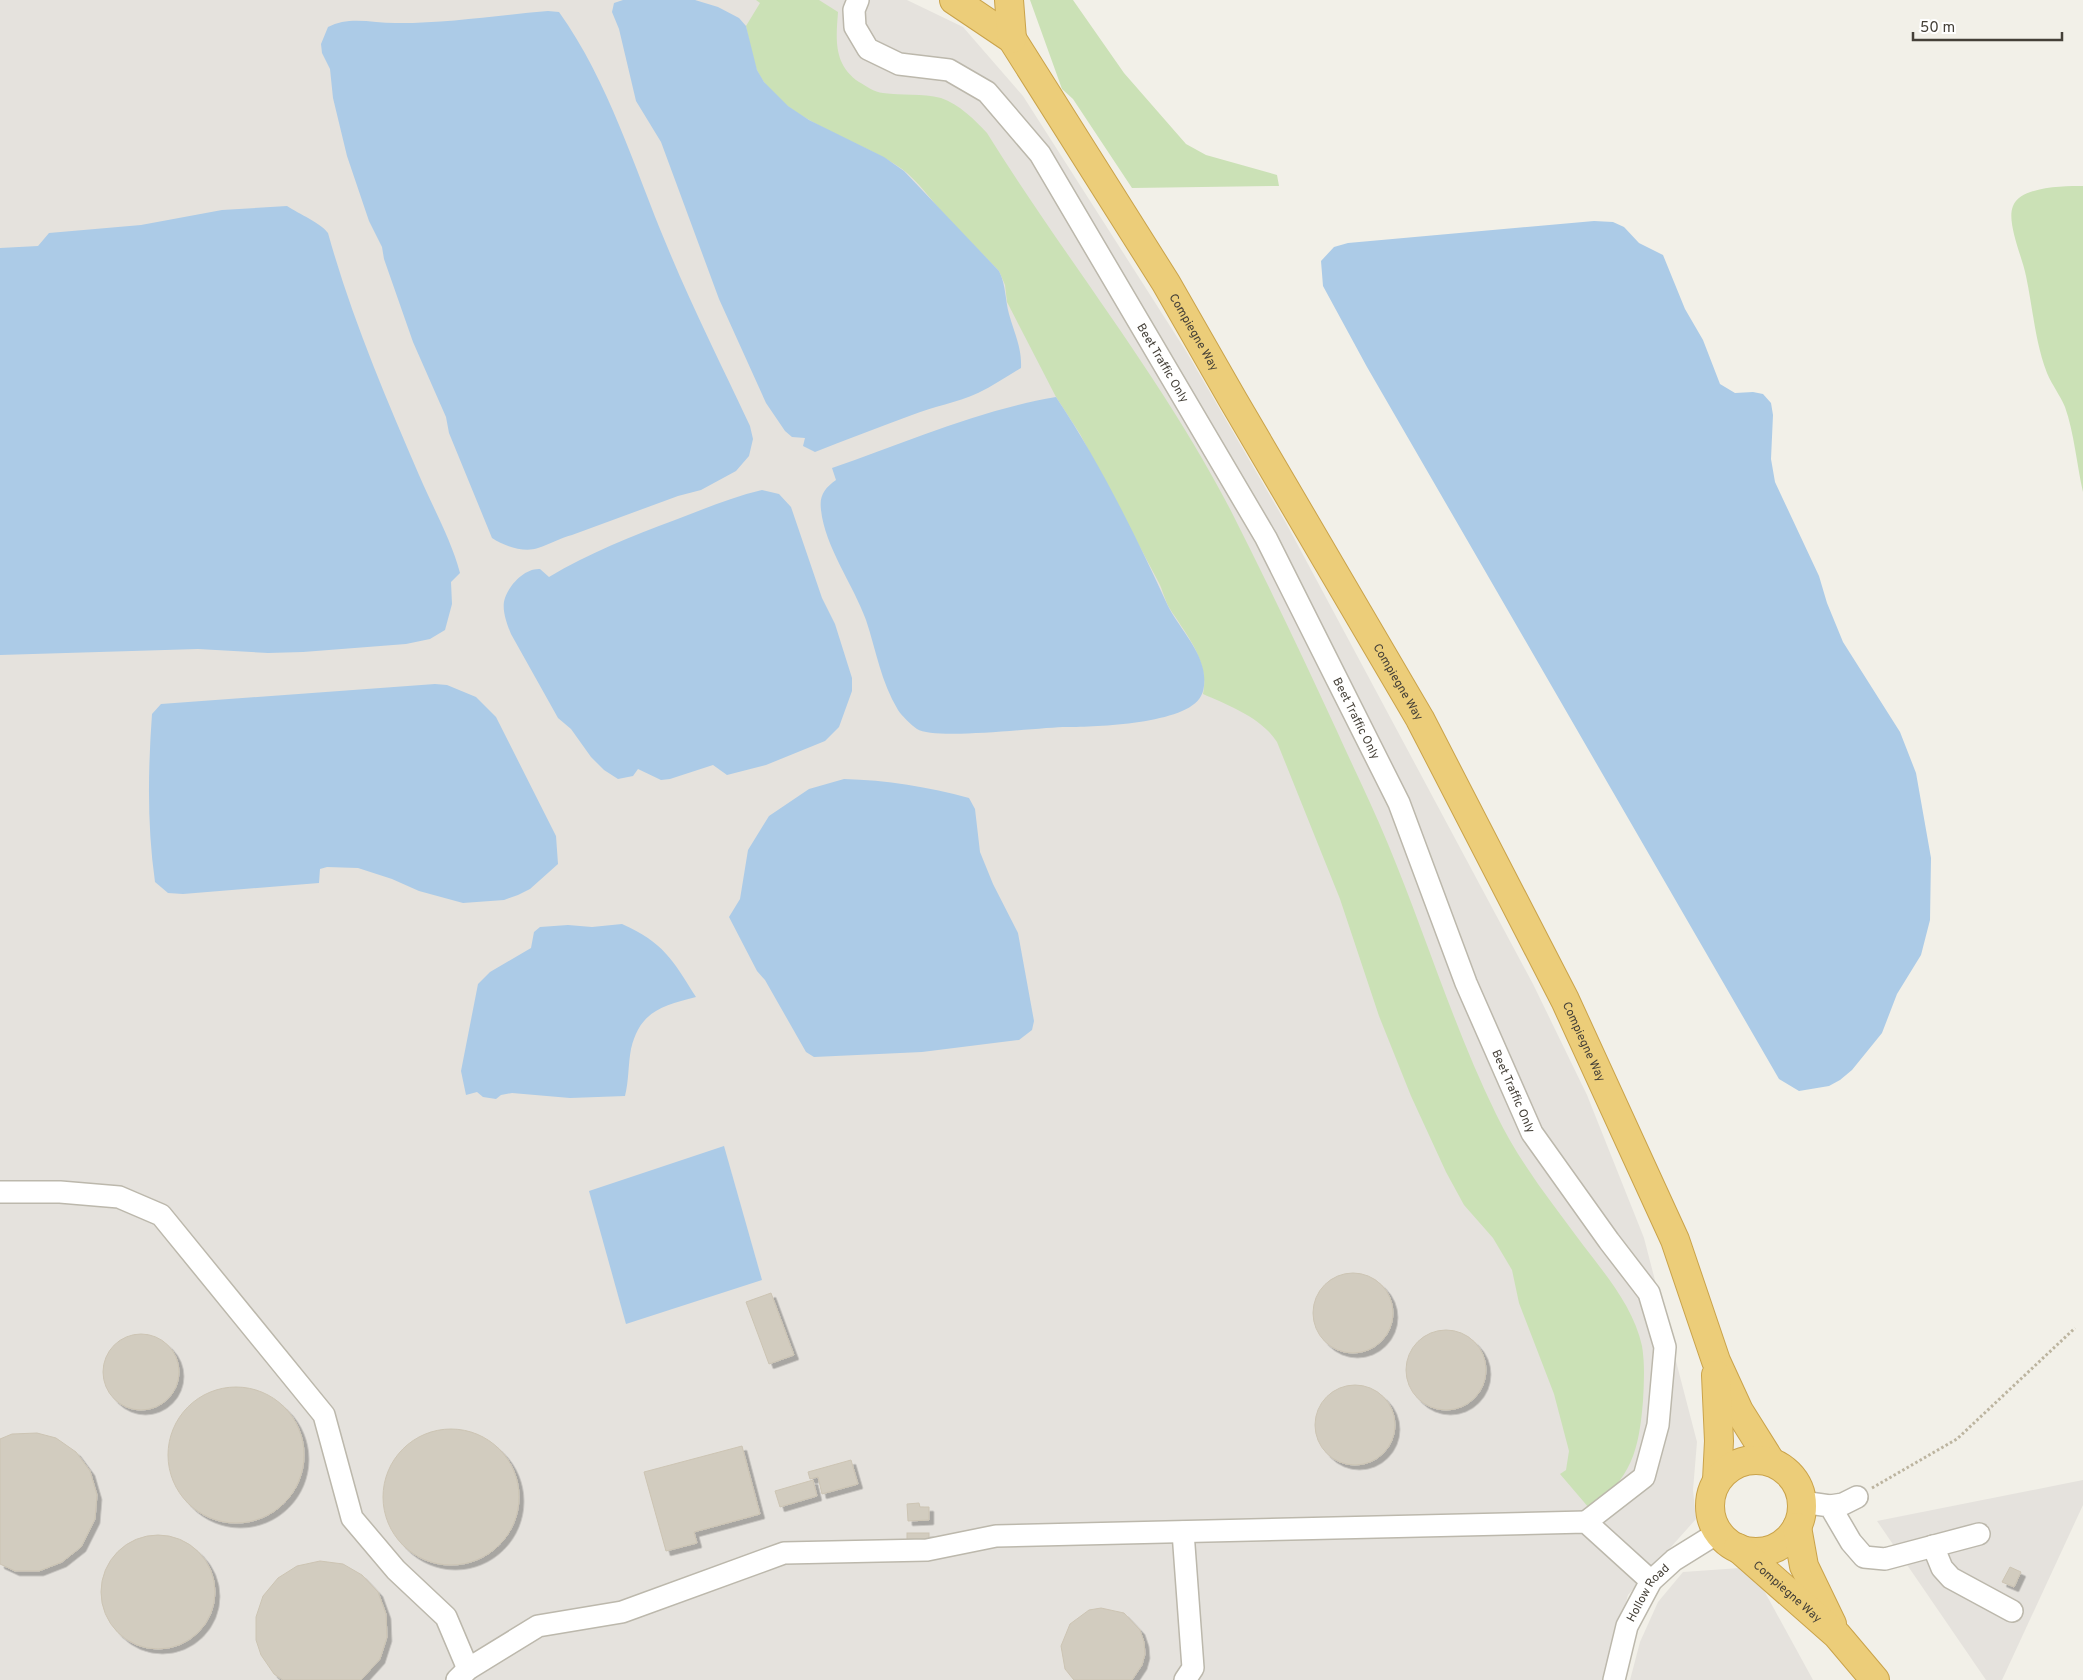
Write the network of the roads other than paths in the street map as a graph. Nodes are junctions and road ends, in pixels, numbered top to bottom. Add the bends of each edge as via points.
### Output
1 (858, 0) edge
2 (954, 0) edge
3 (1009, 0) edge
4 (1012, 39) junction
5 (0, 1192) edge
6 (1716, 1361) junction
7 (1771, 1462) junction
8 (1717, 1480) junction
9 (1857, 1496) road end
10 (1830, 1506) junction
11 (1800, 1515) junction
12 (1586, 1522) junction
13 (1183, 1532) junction
14 (1979, 1534) dead end
15 (1728, 1540) junction
16 (1933, 1546) junction
17 (1651, 1581) junction
18 (2012, 1611) dead end
19 (1837, 1635) junction
20 (462, 1674) edge
21 (1185, 1680) edge
22 (1614, 1680) edge
23 (1875, 1680) edge

1 - 12 street, Beet Traffic Only via 854,10 855,27 868,49 899,64 948,70 987,92 1040,154 1266,538 1399,803 1466,983 1532,1133 1609,1242 1650,1293 1665,1347 1656,1434 1644,1477
2 - 4 highway, Compiegne Way
3 - 4 highway, Compiegne Way
4 - 6 highway, Compiegne Way via 1166,283 1420,718 1569,1008 1675,1240
5 - 20 street via 119,1196 161,1215 324,1415 352,1518 396,1570 446,1617
6 - 7 highway, Compiegne Way via 1739,1411
6 - 8 highway, Compiegne Way
7 - 8 highway via 1756,1459 1741,1462
7 - 11 highway via 1793,1477 1799,1489
8 - 15 highway via 1710,1507 1712,1520
9 - 10 street via 1843,1504
10 - 11 street
10 - 16 street via 1864,1557 1885,1559
11 - 15 highway via 1784,1542 1765,1551 1751,1552
11 - 19 highway, Compiegne Way via 1804,1566
12 - 13 street
12 - 17 street
13 - 20 street via 996,1536 927,1550 784,1554 622,1612 538,1626
13 - 21 street via 1193,1668
14 - 16 street
15 - 17 street, Hollow Road via 1674,1560
15 - 19 highway, Compiegne Way
16 - 18 street via 1942,1568 1951,1578
17 - 22 street, Hollow Road via 1627,1626
19 - 23 highway, Compiegne Way

